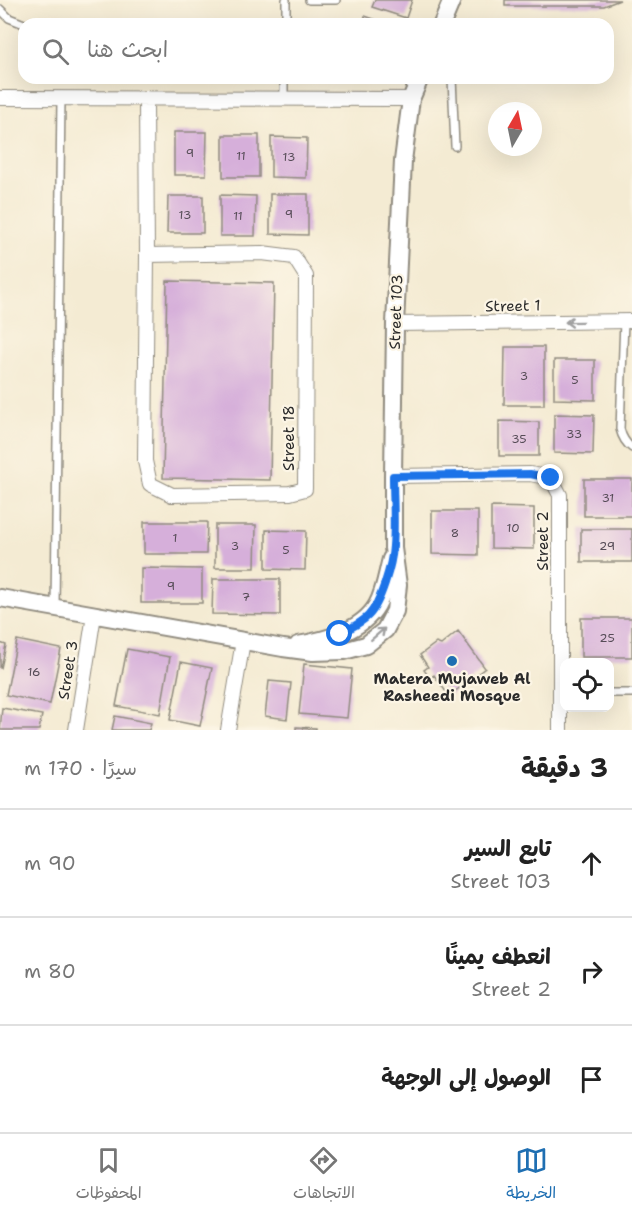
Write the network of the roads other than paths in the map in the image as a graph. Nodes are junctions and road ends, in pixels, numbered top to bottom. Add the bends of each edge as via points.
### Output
1 (286, 0) edge
2 (309, 0) edge
3 (336, 0) edge
4 (452, 0) edge
5 (0, 9) edge
6 (286, 18) edge
7 (444, 18) edge
8 (18, 22) edge
9 (284, 84) edge
10 (417, 84) edge
11 (452, 84) edge
12 (0, 98) edge
13 (62, 98) junction
14 (146, 98) junction
15 (284, 99) junction
16 (411, 99) junction
17 (455, 146) dead end
18 (147, 255) junction
19 (628, 321) edge
20 (395, 324) junction
21 (632, 356) edge
22 (623, 357) junction
23 (632, 448) edge
24 (393, 476) junction
25 (0, 598) edge
26 (55, 608) junction
27 (94, 615) junction
28 (243, 641) junction
29 (562, 658) edge
30 (614, 693) edge
31 (632, 693) edge
32 (561, 712) edge
33 (76, 730) edge
34 (228, 730) edge
35 (560, 730) edge

1 - 6 lane
2 - 3 lane
4 - 7 street
5 - 8 lane
9 - 15 lane
10 - 16 street, Street 103
11 - 17 lane
12 - 13 street
13 - 14 street
13 - 26 lane
14 - 15 street
14 - 18 street, Street 18
15 - 16 street
16 - 20 street, Street 103 via 403,161
18 - 18 street, Street 18 via 145,461 150,484 172,495 290,493 305,489 306,276 294,257 262,253
19 -> 20 street, Street 1
19 - 22 lane
20 - 24 street, Street 103
21 - 22 lane
22 - 23 lane via 620,429
24 - 28 street, Street 103 via 398,598 385,630 366,645 344,651 313,652
24 - 29 street, Street 2 via 530,474 551,478 560,495
25 - 26 street, Street 103
26 - 27 street, Street 103
27 - 28 street, Street 103
27 - 33 street, Street 3
28 - 34 street
30 - 31 lane
32 - 35 street, Street 2

